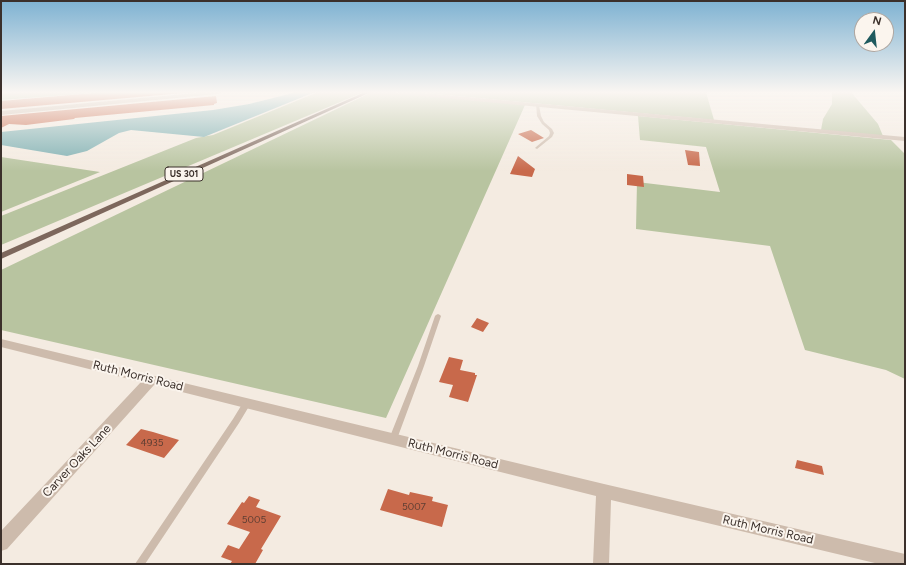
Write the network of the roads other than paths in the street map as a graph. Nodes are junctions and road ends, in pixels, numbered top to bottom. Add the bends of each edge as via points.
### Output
1 (309, 118) edge
2 (540, 118) edge
3 (682, 118) edge
4 (905, 139) edge
5 (537, 148) dead end
6 (1, 256) edge
7 (438, 316) dead end
8 (1, 343) edge
9 (152, 379) junction
10 (247, 403) junction
11 (393, 439) junction
12 (604, 491) junction
13 (1, 543) edge
14 (905, 562) edge
15 (140, 564) edge
16 (601, 564) edge

1 - 6 main road, US 301
2 - 5 lane via 552,133
3 - 4 street
7 - 11 lane
8 - 9 street, Ruth Morris Road
9 - 10 street, Ruth Morris Road
9 - 13 street, Carver Oaks Lane
10 - 11 street, Ruth Morris Road
10 - 15 lane
11 - 12 street, Ruth Morris Road
12 - 14 street, Ruth Morris Road
12 - 16 street

